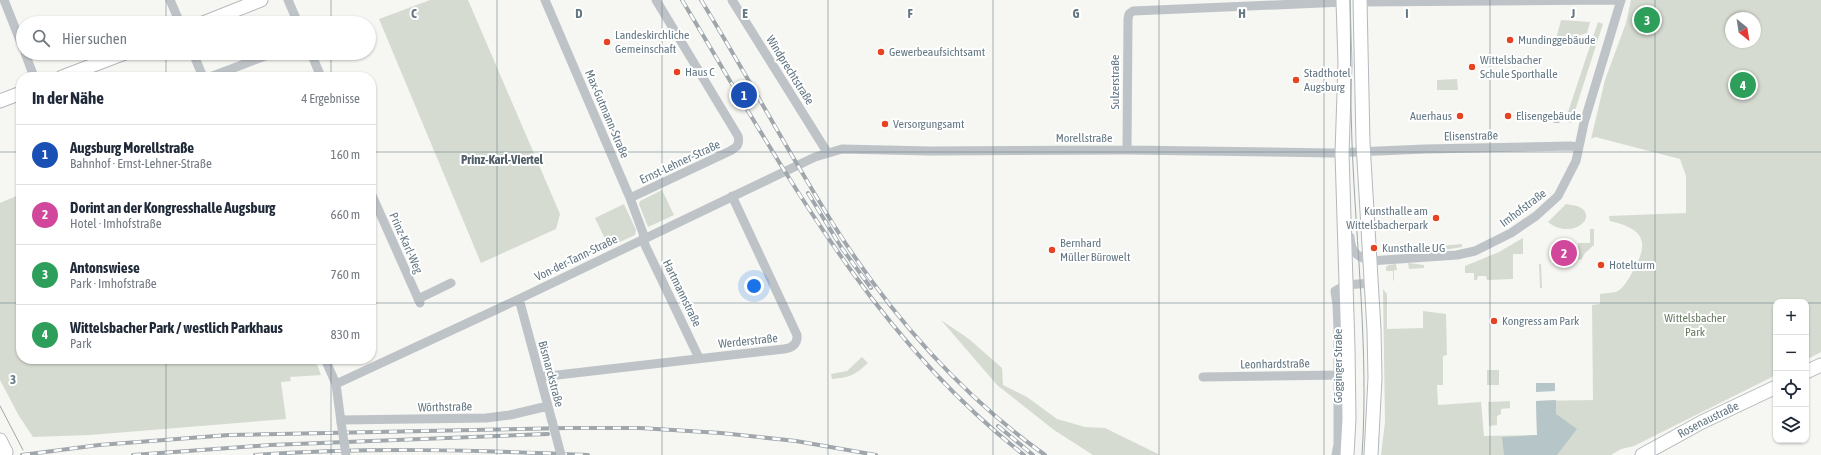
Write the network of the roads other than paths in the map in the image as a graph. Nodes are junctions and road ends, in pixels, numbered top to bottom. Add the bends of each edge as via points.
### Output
1 (4, 0) edge
2 (170, 0) edge
3 (261, 0) edge
4 (288, 0) edge
5 (545, 0) edge
6 (656, 0) edge
7 (732, 0) edge
8 (1343, 1) edge
9 (1360, 1) edge
10 (1621, 1) edge
11 (177, 16) edge
12 (221, 16) edge
13 (295, 16) edge
14 (16, 30) edge
15 (28, 60) edge
16 (107, 60) edge
17 (196, 60) edge
18 (255, 60) edge
19 (314, 60) edge
20 (32, 72) edge
21 (75, 72) edge
22 (201, 72) edge
23 (223, 72) edge
24 (319, 72) edge
25 (16, 95) edge
26 (0, 100) edge
27 (1579, 147) junction
28 (1128, 150) junction
29 (827, 152) junction
30 (1364, 152) junction
31 (1342, 159) junction
32 (732, 196) junction
33 (630, 198) junction
34 (376, 204) edge
35 (644, 238) junction
36 (1370, 260) junction
37 (451, 283) dead end
38 (1371, 283) junction
39 (1346, 285) junction
40 (519, 299) junction
41 (699, 358) junction
42 (327, 364) edge
43 (1821, 365) edge
44 (1808, 371) edge
45 (1343, 375) junction
46 (540, 376) junction
47 (1203, 377) dead end
48 (336, 384) junction
49 (1773, 388) edge
50 (548, 406) junction
51 (341, 421) junction
52 (0, 440) edge
53 (6, 452) dead end
54 (346, 455) edge
55 (561, 455) edge
56 (1345, 455) edge
57 (1371, 455) edge
58 (1642, 455) edge

1 - 14 street
2 - 11 street
3 - 12 main road
4 - 13 street
5 - 33 street, Max-Gutmann-Straße
6 - 33 street, Ernst-Lehner-Straße via 738,136 739,142 737,147 730,151
7 - 29 street, Windprechtstraße
8 - 28 street, Sulzerstraße via 1133,11 1128,19
8 - 31 main road, Gögginger Straße via 1345,64
9 - 10 street
9 - 30 main road
10 - 27 street, Imhofstraße
15 - 20 street
16 - 21 main road
17 - 22 street
18 - 23 street
19 - 24 street
25 - 26 main road
27 - 30 street, Elisenstraße via 1523,146
27 - 36 street, Imhofstraße via 1576,161 1558,196 1536,216 1498,240 1475,251 1457,255
28 - 29 street, Morellstraße via 842,149
28 - 31 street, Morellstraße
29 - 32 street, Von-der-Tann-Straße
30 - 31 street
30 - 36 main road
31 - 36 street, Gögginger Straße via 1352,249 1360,257
31 - 39 main road, Gögginger Straße
32 - 35 street, Von-der-Tann-Straße
32 - 41 street, Werderstraße via 791,321 797,340 790,348
33 - 35 street, Max-Gutmann-Straße
34 - 37 street, Prinz-Karl-Weg via 419,301
35 - 40 street, Von-der-Tann-Straße
35 - 41 street, Hartmannstraße via 645,245
36 - 38 main road
38 - 39 street
38 - 57 main road via 1375,378
39 - 45 main road, Gögginger Straße
39 - 56 main road, Gögginger Straße via 1356,349 1357,393
40 - 46 street, Bismarckstraße
40 - 48 street, Von-der-Tann-Straße
41 - 46 street, Werderstraße
42 - 48 street
43 - 44 main road
45 - 47 street, Leonhardstraße
45 - 56 main road, Gögginger Straße
46 - 50 street, Bismarckstraße
48 - 51 street
49 - 58 main road, Rosenaustraße via 1702,422
50 - 51 street, Wörthstraße via 486,418
50 - 55 street, Bismarckstraße, bridge
51 - 54 street, bridge
52 - 53 main road

